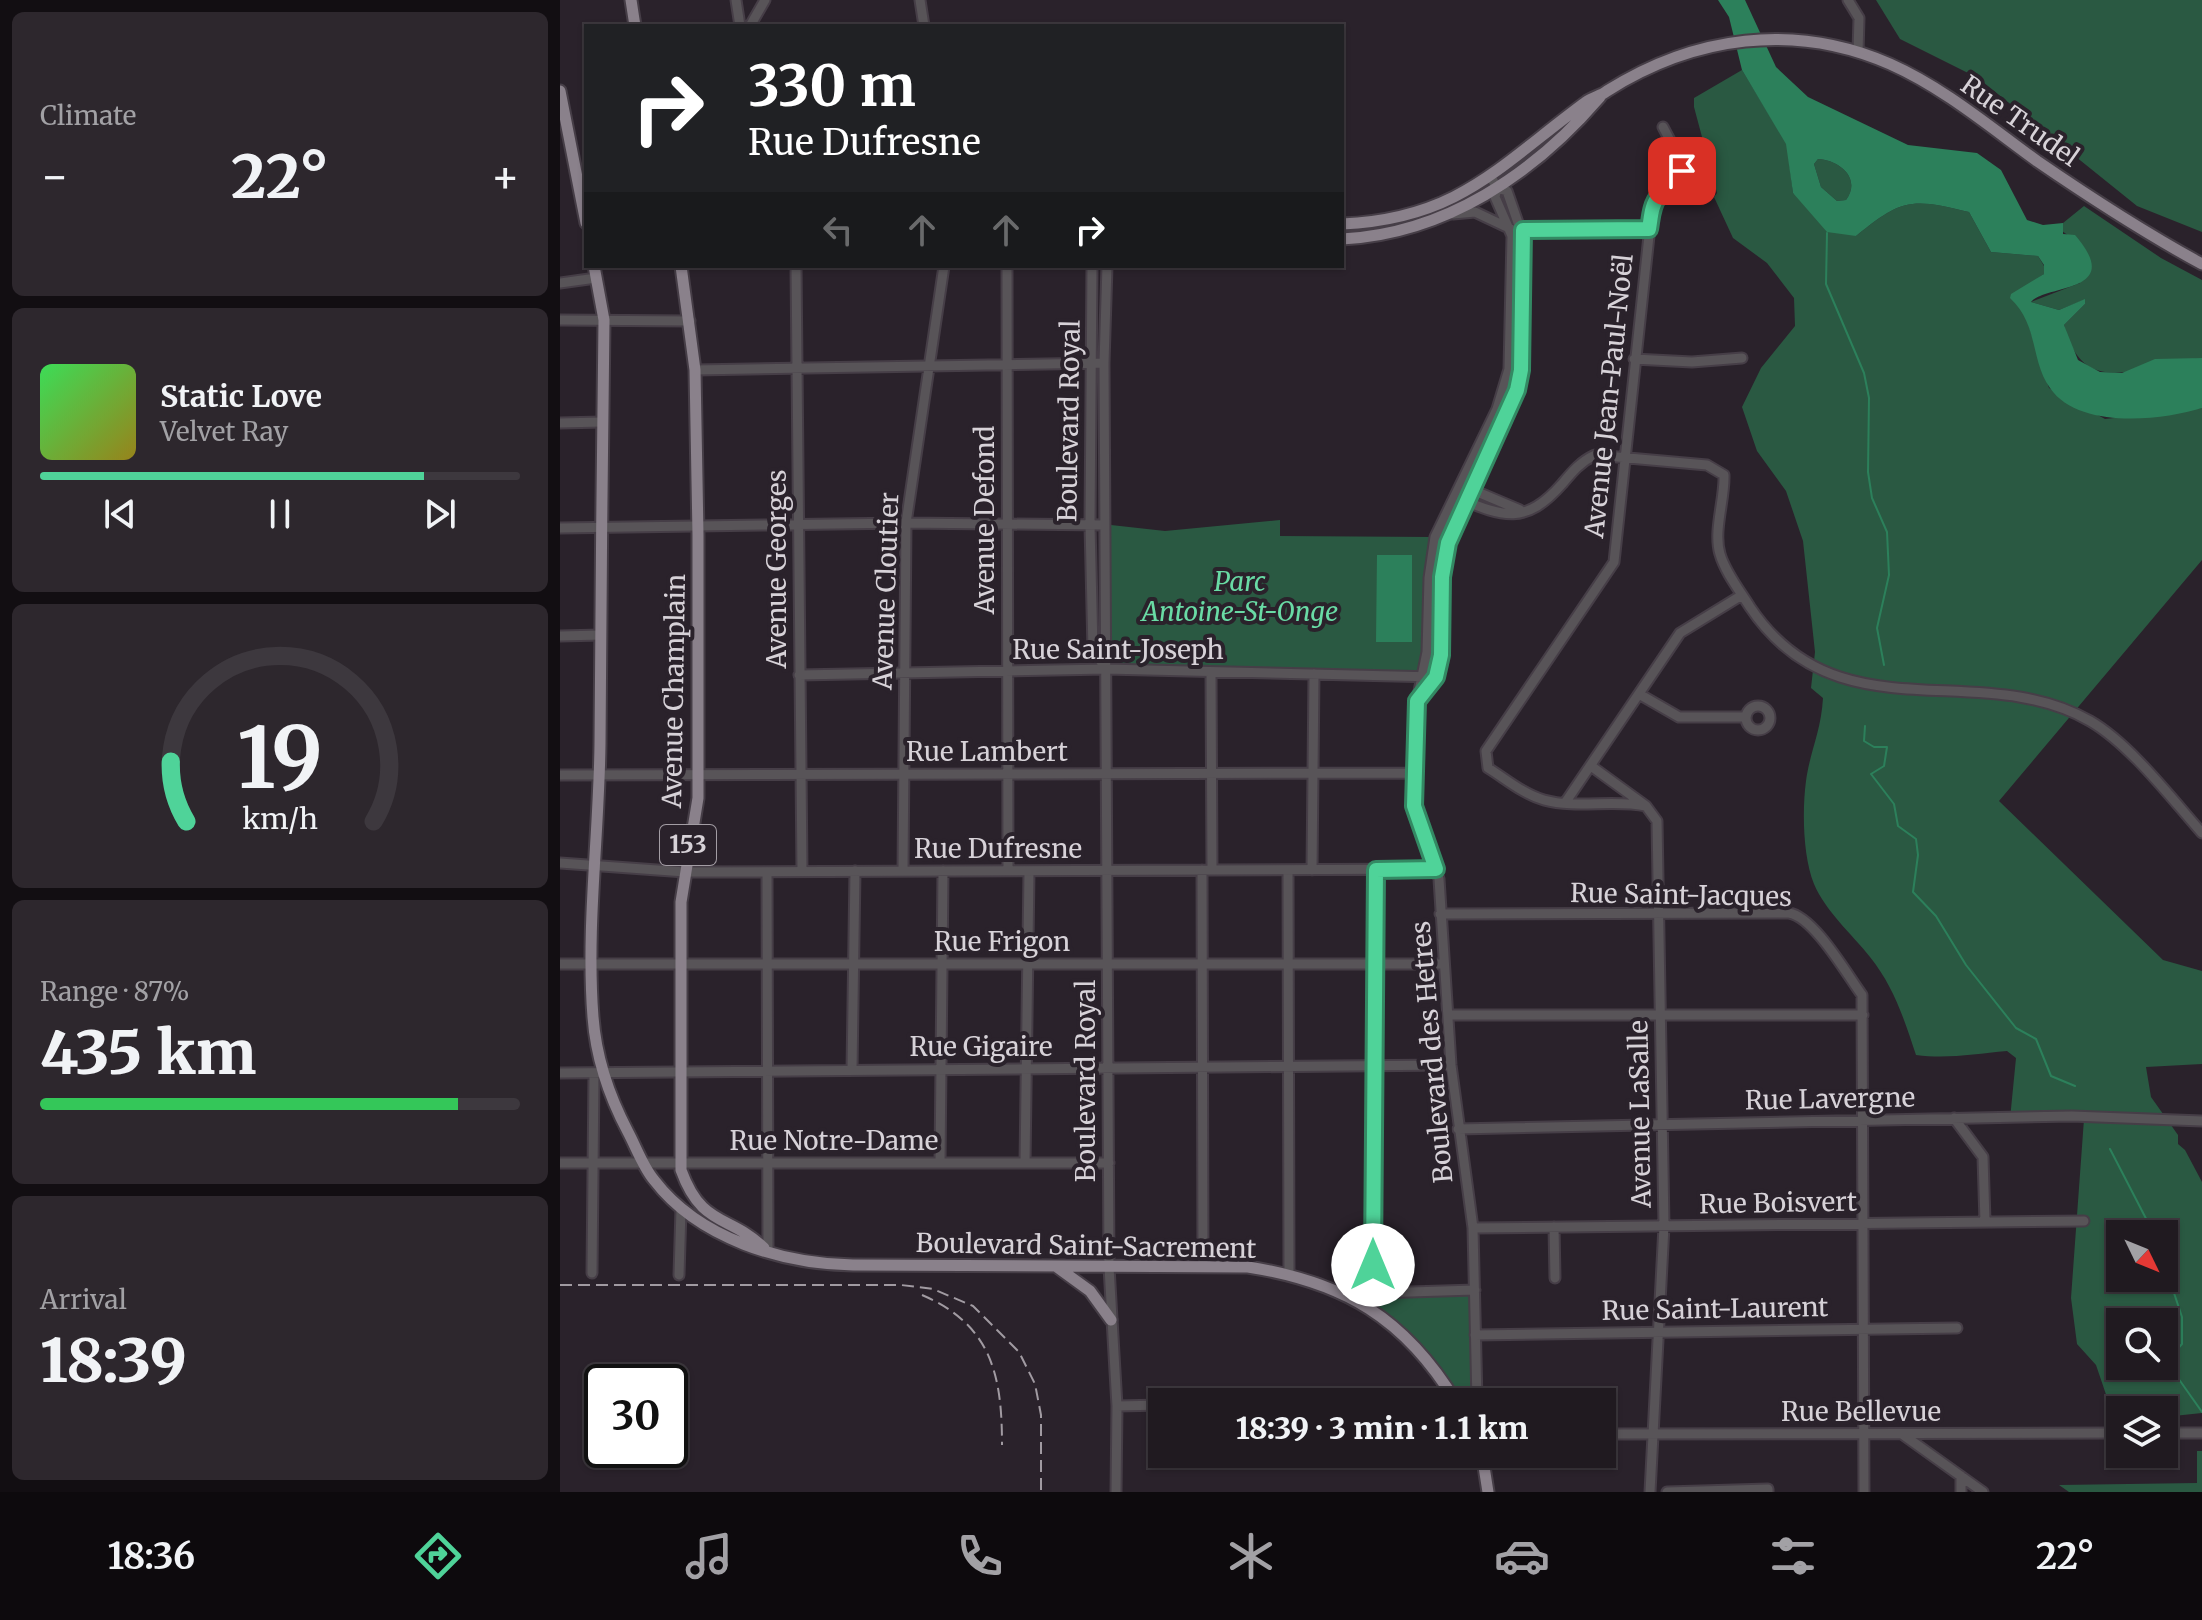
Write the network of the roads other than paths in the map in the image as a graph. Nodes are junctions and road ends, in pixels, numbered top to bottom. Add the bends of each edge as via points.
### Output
1 (631, 0) edge
2 (736, 0) edge
3 (765, 0) edge
4 (920, 0) edge
5 (1848, 0) edge
6 (635, 24) edge
7 (740, 24) edge
8 (751, 24) edge
9 (924, 24) edge
10 (1858, 52) junction
11 (560, 91) edge
12 (1663, 127) dead end
13 (566, 141) edge
14 (1494, 182) junction
15 (1453, 214) junction
16 (584, 215) edge
17 (1344, 224) edge
18 (1511, 229) junction
19 (1649, 229) junction
20 (1523, 230) junction
21 (1344, 239) edge
22 (2202, 264) edge
23 (681, 268) edge
24 (796, 268) edge
25 (944, 268) edge
26 (1007, 268) edge
27 (1092, 268) edge
28 (1107, 268) edge
29 (595, 272) edge
30 (560, 283) edge
31 (560, 320) edge
32 (604, 320) junction
33 (690, 321) junction
34 (1742, 358) dead end
35 (1634, 359) junction
36 (1091, 363) junction
37 (1104, 363) junction
38 (1007, 365) junction
39 (928, 366) junction
40 (797, 368) junction
41 (695, 370) junction
42 (602, 422) junction
43 (560, 423) edge
44 (1624, 456) junction
45 (1460, 484) junction
46 (1473, 490) junction
47 (1455, 497) junction
48 (1468, 502) junction
49 (1528, 512) junction
50 (906, 523) junction
51 (1007, 524) junction
52 (1090, 525) junction
53 (1105, 525) junction
54 (799, 527) junction
55 (560, 528) edge
56 (698, 528) junction
57 (602, 529) junction
58 (1742, 595) junction
59 (601, 635) junction
60 (560, 636) edge
61 (1106, 669) junction
62 (1008, 671) junction
63 (1211, 672) junction
64 (905, 673) junction
65 (1314, 674) junction
66 (799, 675) junction
67 (1423, 676) junction
68 (1436, 677) junction
69 (1639, 694) junction
70 (1417, 701) junction
71 (1746, 717) dead end
72 (1591, 766) junction
73 (1106, 773) junction
74 (1212, 773) junction
75 (1313, 773) junction
76 (1414, 773) junction
77 (903, 774) junction
78 (1008, 774) junction
79 (560, 775) edge
80 (600, 775) junction
81 (696, 775) junction
82 (801, 775) junction
83 (1565, 803) junction
84 (1646, 806) junction
85 (2202, 833) edge
86 (560, 863) edge
87 (597, 863) junction
88 (1436, 869) junction
89 (1207, 870) junction
90 (1288, 870) junction
91 (1312, 870) junction
92 (1376, 870) junction
93 (802, 871) junction
94 (855, 871) junction
95 (903, 871) junction
96 (943, 871) junction
97 (1008, 871) junction
98 (1029, 871) junction
99 (1107, 871) junction
100 (685, 872) junction
101 (767, 872) junction
102 (1440, 914) junction
103 (1657, 915) junction
104 (560, 964) edge
105 (591, 964) junction
106 (682, 964) junction
107 (768, 964) junction
108 (853, 964) junction
109 (941, 964) junction
110 (1028, 964) junction
111 (1108, 964) junction
112 (1202, 964) junction
113 (1290, 964) junction
114 (1375, 964) junction
115 (1443, 964) junction
116 (1448, 1015) junction
117 (1661, 1015) junction
118 (1863, 1015) junction
119 (1451, 1065) junction
120 (1374, 1066) junction
121 (1202, 1067) junction
122 (1289, 1067) junction
123 (1109, 1068) junction
124 (1027, 1069) junction
125 (852, 1070) junction
126 (941, 1070) junction
127 (768, 1071) junction
128 (598, 1072) junction
129 (683, 1072) junction
130 (560, 1073) edge
131 (1954, 1118) junction
132 (1861, 1121) junction
133 (2202, 1121) edge
134 (1663, 1125) junction
135 (1458, 1129) junction
136 (560, 1163) edge
137 (591, 1163) junction
138 (645, 1163) junction
139 (682, 1163) junction
140 (768, 1163) junction
141 (940, 1163) junction
142 (1025, 1163) junction
143 (1109, 1163) junction
144 (681, 1209) junction
145 (2084, 1221) dead end
146 (1985, 1222) junction
147 (1862, 1224) junction
148 (1664, 1226) junction
149 (1554, 1227) junction
150 (1473, 1228) junction
151 (766, 1249) junction
152 (1057, 1266) junction
153 (1109, 1267) junction
154 (1203, 1267) junction
155 (592, 1273) dead end
156 (1289, 1273) junction
157 (679, 1275) dead end
158 (1555, 1278) dead end
159 (1475, 1290) junction
160 (1371, 1299) junction
161 (1111, 1320) junction
162 (1957, 1328) dead end
163 (1863, 1329) junction
164 (1658, 1332) junction
165 (1475, 1335) junction
166 (1446, 1388) edge
167 (1477, 1388) edge
168 (1148, 1405) edge
169 (1117, 1406) junction
170 (2106, 1433) edge
171 (2178, 1433) edge
172 (2202, 1433) edge
173 (1616, 1434) edge
174 (1653, 1434) junction
175 (1864, 1434) junction
176 (1902, 1434) junction
177 (1484, 1468) edge
178 (1961, 1476) junction
179 (1768, 1491) edge
180 (1116, 1492) edge
181 (1488, 1492) edge
182 (1650, 1492) edge
183 (1667, 1492) edge
184 (1864, 1492) edge
185 (1961, 1492) edge
186 (1983, 1492) edge

1 - 6 main road
2 - 7 street
3 - 8 street
4 - 9 street
5 - 10 street via 1859,18
10 - 14 main road, Rue Trudel via 1801,41 1752,40 1693,49 1642,69 1603,95 1544,152
10 - 22 main road, Rue Trudel via 1925,83 2111,210
11 - 13 main road
12 - 19 street, Avenue Jean-Paul-Noël via 1681,179 1659,195
13 - 16 main road
14 - 15 main road
14 - 17 main road via 1397,218
14 - 18 street, Boulevard des Hetres via 1495,197
14 - 20 street via 1507,191
15 - 18 street via 1475,212
15 - 21 main road via 1400,232
18 - 45 street, Boulevard des Hetres via 1509,369 1497,409
19 - 20 street
19 - 35 street, Avenue Jean-Paul-Noël
20 - 46 street via 1521,370 1510,410
23 - 33 main road, Avenue Champlain / 153
24 - 40 street, Avenue Georges
25 - 39 street, Avenue Cloutier
26 - 38 street, Avenue Defond
27 - 36 street, Boulevard Royal
28 - 37 street, Boulevard Royal
29 - 30 street
29 - 32 main road, 153
31 - 32 street
32 - 33 street
32 - 42 main road, 153
33 - 41 main road, Avenue Champlain / 153
34 - 35 street
35 - 44 street, Avenue Jean-Paul-Noël
36 - 37 street
36 - 38 street
36 - 52 street, Boulevard Royal
37 - 53 street, Boulevard Royal
38 - 39 street
38 - 51 street, Avenue Defond
39 - 40 street
39 - 50 street, Avenue Cloutier
40 - 41 street
40 - 54 street, Avenue Georges
41 - 56 main road, Avenue Champlain / 153
42 - 43 street
42 - 57 main road, 153
44 - 49 street via 1583,460
44 - 58 street via 1707,465 1724,475 1720,555
44 - 83 street, Avenue Jean-Paul-Noël via 1614,562 1486,751 1488,768 1525,793
45 - 46 street
45 - 47 street, Boulevard des Hetres
46 - 48 street
46 - 49 street
47 - 48 street
47 - 67 street, Boulevard des Hetres via 1431,556
48 - 49 street via 1498,514
48 - 68 street via 1448,543
50 - 51 street
50 - 54 street
50 - 64 street, Avenue Cloutier
51 - 52 street
51 - 62 street, Avenue Defond
52 - 53 street
52 - 61 street, Boulevard Royal via 1093,650
53 - 61 street, Boulevard Royal
54 - 56 street
54 - 66 street, Avenue Georges
55 - 57 street
56 - 57 street
56 - 81 main road, Avenue Champlain / 153
57 - 59 main road, 153
58 - 69 street via 1680,633
58 - 85 street via 1781,643 1847,681 2028,700 2091,721
59 - 60 street
59 - 80 main road, 153
61 - 62 street, Rue Saint-Joseph
61 - 63 street, Rue Saint-Joseph
61 - 73 street, Boulevard Royal
62 - 64 street, Rue Saint-Joseph
62 - 78 street, Avenue Defond
63 - 65 street, Rue Saint-Joseph
63 - 74 street
64 - 66 street, Rue Saint-Joseph
64 - 77 street, Avenue Cloutier
65 - 67 street, Rue Saint-Joseph
65 - 75 street
66 - 82 street, Avenue Georges
67 - 68 street, Rue Saint-Joseph
67 - 70 street, Boulevard des Hetres
68 - 70 street
69 - 71 street via 1679,717
69 - 72 street
70 - 76 street, Boulevard des Hetres
72 - 83 street
72 - 84 street
73 - 74 street, Rue Lambert
73 - 78 street, Rue Lambert
73 - 99 street, Boulevard Royal
74 - 75 street, Rue Lambert
74 - 89 street
75 - 76 street, Rue Lambert
75 - 91 street
76 - 88 street, Boulevard des Hetres via 1414,806
77 - 78 street, Rue Lambert
77 - 82 street, Rue Lambert
77 - 95 street, Avenue Cloutier
78 - 97 street, Avenue Defond
79 - 80 street, Rue Lambert
80 - 81 street, Rue Lambert
80 - 87 main road, 153
81 - 82 street, Rue Lambert
81 - 100 main road, Avenue Champlain / 153 via 696,817
82 - 93 street, Avenue Georges
83 - 84 street, Avenue Jean-Paul-Noël
84 - 103 street, Avenue LaSalle via 1657,821
86 - 87 street, Rue Dufresne
87 - 100 street, Rue Dufresne
87 - 105 main road, 153
88 - 92 street, Rue Dufresne
88 - 102 street, Boulevard des Hetres
89 - 90 street, Rue Dufresne
89 - 99 street, Rue Dufresne
89 - 112 street
90 - 91 street, Rue Dufresne
90 - 113 street
91 - 92 street, Rue Dufresne
92 - 114 street
93 - 94 street, Rue Dufresne
93 - 101 street, Rue Dufresne
94 - 95 street, Rue Dufresne
94 - 108 street
95 - 96 street, Rue Dufresne
96 - 97 street, Rue Dufresne
96 - 109 street
97 - 98 street, Rue Dufresne
98 - 99 street, Rue Dufresne
98 - 110 street
99 - 111 street, Boulevard Royal
100 - 101 street, Rue Dufresne
100 - 106 main road, Avenue Champlain / 153
101 - 107 street
102 - 103 street, Rue Saint-Jacques
102 - 115 street, Boulevard des Hetres
103 - 117 street, Avenue LaSalle
103 - 118 street, Rue Saint-Jacques via 1799,915 1862,995
104 - 105 street, Rue Frigon
105 - 106 street, Rue Frigon
105 - 128 main road, 153
106 - 107 street, Rue Frigon
106 - 129 main road, Avenue Champlain / 153
107 - 108 street, Rue Frigon
107 - 127 street
108 - 109 street, Rue Frigon
108 - 125 street
109 - 110 street, Rue Frigon
109 - 126 street
110 - 111 street, Rue Frigon
110 - 124 street
111 - 112 street, Rue Frigon
111 - 123 street, Boulevard Royal
112 - 113 street, Rue Frigon
112 - 121 street
113 - 114 street, Rue Frigon
113 - 122 street
114 - 115 street, Rue Frigon
114 - 120 street
115 - 116 street, Boulevard des Hetres
116 - 117 street
116 - 119 street, Boulevard des Hetres
117 - 118 street
117 - 134 street, Avenue LaSalle
118 - 132 street
119 - 120 street, Rue Gigaire
119 - 135 street, Boulevard des Hetres
120 - 122 street, Rue Gigaire
120 - 160 street
121 - 122 street, Rue Gigaire
121 - 123 street, Rue Gigaire
121 - 154 street
122 - 156 street
123 - 124 street, Rue Gigaire
123 - 143 street, Boulevard Royal
124 - 126 street, Rue Gigaire
124 - 142 street
125 - 126 street, Rue Gigaire
125 - 127 street, Rue Gigaire
126 - 141 street
127 - 129 street, Rue Gigaire
127 - 140 street
128 - 129 street, Rue Gigaire
128 - 130 street, Rue Gigaire
128 - 137 street
128 - 138 main road, 153
129 - 139 main road, Avenue Champlain / 153
131 - 132 street, Rue Lavergne
131 - 133 street, Rue Lavergne
131 - 146 street via 1983,1157
132 - 134 street, Rue Lavergne
132 - 147 street
134 - 135 street, Rue Lavergne
134 - 148 street, Avenue LaSalle
135 - 150 street, Boulevard des Hetres
136 - 137 street, Rue Notre-Dame
137 - 138 street, Rue Notre-Dame
137 - 155 street
138 - 139 street, Rue Notre-Dame
138 - 144 main road, Boulevard Saint-Sacrement / 153
139 - 140 street, Rue Notre-Dame
139 - 151 main road, Boulevard Saint-Sacrement / 153 via 688,1190 703,1209
140 - 141 street, Rue Notre-Dame
140 - 151 street
141 - 142 street, Rue Notre-Dame
142 - 143 street, Rue Notre-Dame
143 - 153 street, Boulevard Royal
144 - 151 main road, Boulevard Saint-Sacrement / 153 via 746,1247
144 - 157 street
145 - 146 street, Rue Boisvert
146 - 147 street, Rue Boisvert
147 - 148 street, Rue Boisvert
147 - 163 street
148 - 149 street, Rue Boisvert
148 - 164 street, Avenue LaSalle
149 - 150 street, Rue Boisvert
149 - 158 street
150 - 159 street, Boulevard des Hetres
151 - 152 main road, Boulevard Saint-Sacrement / 153 via 800,1261 837,1265
152 - 153 main road, Boulevard Saint-Sacrement / 153
152 - 161 main road via 1090,1291
153 - 154 main road, Boulevard Saint-Sacrement / 153
153 - 161 street, Boulevard Royal
154 - 156 main road, Boulevard Saint-Sacrement / 153
156 - 160 main road, Boulevard Saint-Sacrement / 153
159 - 160 street
159 - 165 street, Boulevard des Hetres
160 - 166 main road, Boulevard Saint-Sacrement / 153 via 1410,1339
161 - 169 street, Boulevard Royal
162 - 163 street, Rue Saint-Laurent
163 - 164 street, Rue Saint-Laurent
163 - 175 street
164 - 165 street, Rue Saint-Laurent
164 - 174 street, Avenue LaSalle
165 - 167 street, Boulevard des Hetres
168 - 169 street
169 - 180 street, Boulevard Royal
170 - 176 street, Rue Bellevue
171 - 172 street
173 - 174 street, Rue Bellevue
174 - 175 street, Rue Bellevue
174 - 182 street, Avenue LaSalle
175 - 176 street, Rue Bellevue
175 - 184 street
176 - 178 street
177 - 181 main road
178 - 185 street
178 - 186 street
179 - 183 street

